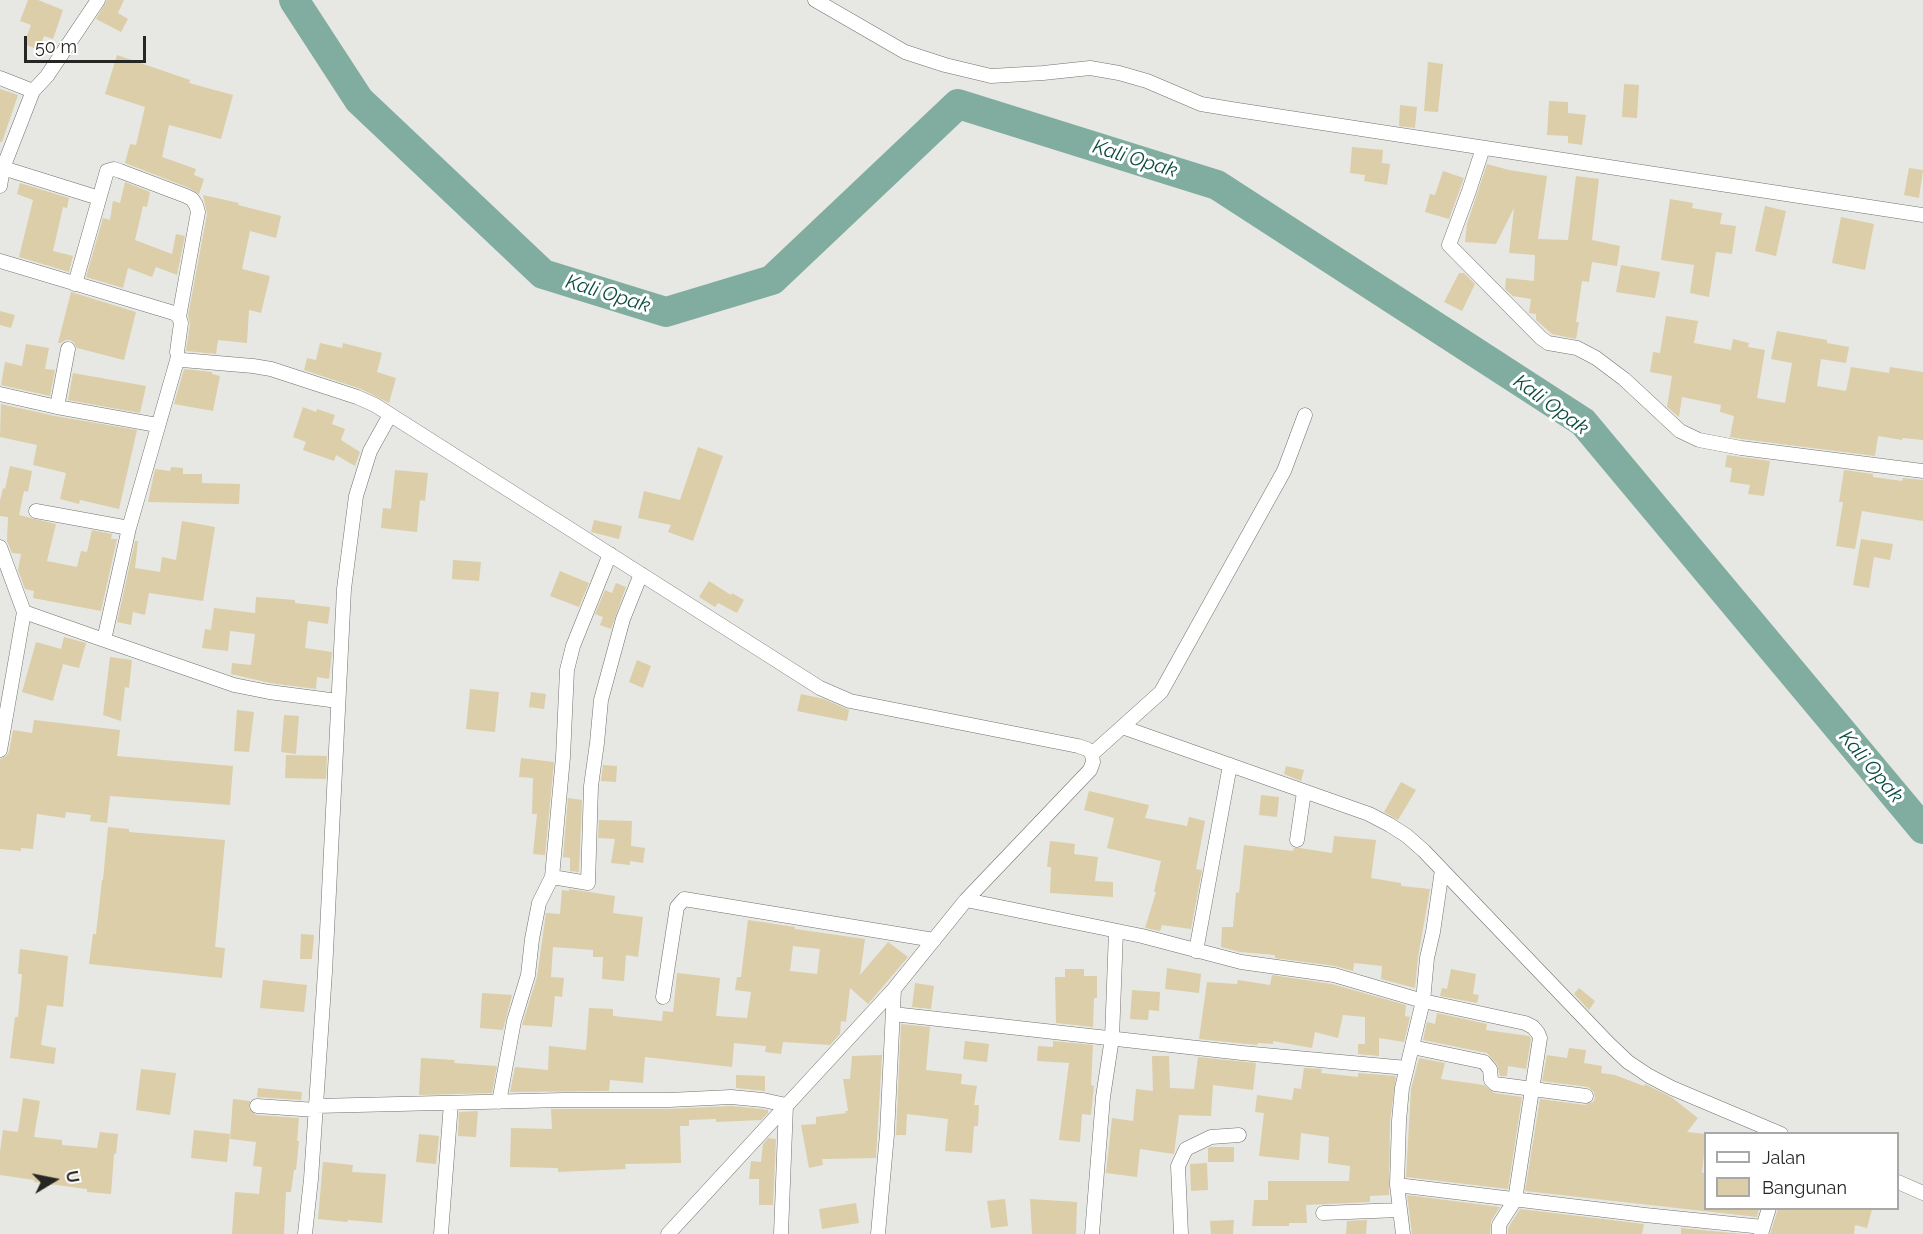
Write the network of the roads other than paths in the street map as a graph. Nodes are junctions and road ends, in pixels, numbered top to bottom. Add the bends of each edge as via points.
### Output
1 (98, 0) edge
2 (815, 0) edge
3 (0, 78) edge
4 (33, 91) junction
5 (1483, 148) junction
6 (3, 168) junction
7 (0, 186) edge
8 (99, 198) junction
9 (1923, 215) edge
10 (0, 261) edge
11 (75, 284) junction
12 (179, 317) junction
13 (68, 349) dead end
14 (178, 357) junction
15 (0, 394) edge
16 (57, 407) junction
17 (390, 415) junction
18 (1305, 415) dead end
19 (157, 425) junction
20 (1923, 471) edge
21 (36, 511) dead end
22 (129, 528) junction
23 (0, 547) edge
24 (610, 554) junction
25 (641, 574) junction
26 (24, 612) junction
27 (104, 640) junction
28 (338, 701) junction
29 (1122, 727) junction
30 (2, 729) edge
31 (0, 750) edge
32 (1092, 754) junction
33 (1230, 765) junction
34 (1304, 792) junction
35 (1297, 840) dead end
36 (1442, 870) junction
37 (552, 877) junction
38 (966, 900) junction
39 (1116, 932) junction
40 (934, 940) junction
41 (1196, 951) junction
42 (894, 989) junction
43 (663, 997) dead end
44 (1423, 1001) junction
45 (893, 1014) junction
46 (1112, 1038) junction
47 (1412, 1047) junction
48 (1407, 1068) junction
49 (1531, 1089) junction
50 (1586, 1096) dead end
51 (499, 1102) junction
52 (451, 1103) junction
53 (786, 1105) junction
54 (257, 1106) dead end
55 (316, 1108) junction
56 (1776, 1132) edge
57 (1239, 1135) dead end
58 (1899, 1182) edge
59 (1397, 1185) junction
60 (1923, 1193) edge
61 (1515, 1200) junction
62 (1399, 1210) junction
63 (1769, 1210) edge
64 (1323, 1213) dead end
65 (1762, 1231) edge
66 (305, 1234) edge
67 (441, 1234) edge
68 (668, 1234) edge
69 (782, 1234) edge
70 (878, 1234) edge
71 (1092, 1234) edge
72 (1181, 1234) edge
73 (1403, 1234) edge
74 (1499, 1234) edge

1 - 4 street
2 - 5 street via 905,52 945,65 991,75 1090,68 1147,81 1201,104
3 - 4 street
4 - 6 street
5 - 9 street
5 - 20 street via 1449,245 1541,338 1596,358 1680,431 1699,440
6 - 7 street
6 - 8 street
8 - 11 street
8 - 12 street via 107,171 114,169 192,199 198,212
10 - 11 street
11 - 12 street
12 - 14 street
13 - 16 street
14 - 17 street via 271,369 357,397
14 - 19 street
15 - 16 street
16 - 19 street
17 - 24 street
17 - 28 street via 370,451 356,496 344,589
18 - 29 street via 1284,471 1161,692
19 - 22 street
21 - 22 street
22 - 27 street
23 - 26 street
24 - 25 street
24 - 37 street via 567,670
25 - 32 street via 819,688 850,701 1078,746
25 - 37 street via 623,619 601,700 591,786 588,883
26 - 27 street
26 - 30 street
27 - 28 street via 234,686
28 - 55 street
29 - 32 street
29 - 33 street
30 - 31 street
32 - 38 street via 1090,770
33 - 34 street
33 - 41 street
34 - 35 street
34 - 36 street via 1390,825
36 - 44 street
36 - 56 street via 1628,1062 1672,1088
37 - 51 street via 539,903 528,975 514,1021
38 - 39 street
38 - 40 street
39 - 41 street
39 - 46 street
40 - 42 street
40 - 43 street via 684,899 677,907
41 - 44 street via 1241,962 1334,975
42 - 45 street
42 - 53 street
44 - 47 street
44 - 49 street via 1533,1027 1540,1038
45 - 46 street
45 - 70 street
46 - 48 street
46 - 71 street
47 - 48 street
47 - 49 street via 1484,1062 1492,1082
48 - 59 street via 1399,1121
49 - 50 street
49 - 61 street
51 - 52 street
51 - 53 street via 731,1097
52 - 55 street
52 - 67 street
53 - 68 street
53 - 69 street
54 - 55 street
55 - 66 street
57 - 72 street via 1211,1137 1186,1149 1178,1166
58 - 60 street
59 - 61 street
59 - 62 street
61 - 65 street
61 - 74 street via 1499,1225
62 - 64 street
62 - 73 street
63 - 65 street

